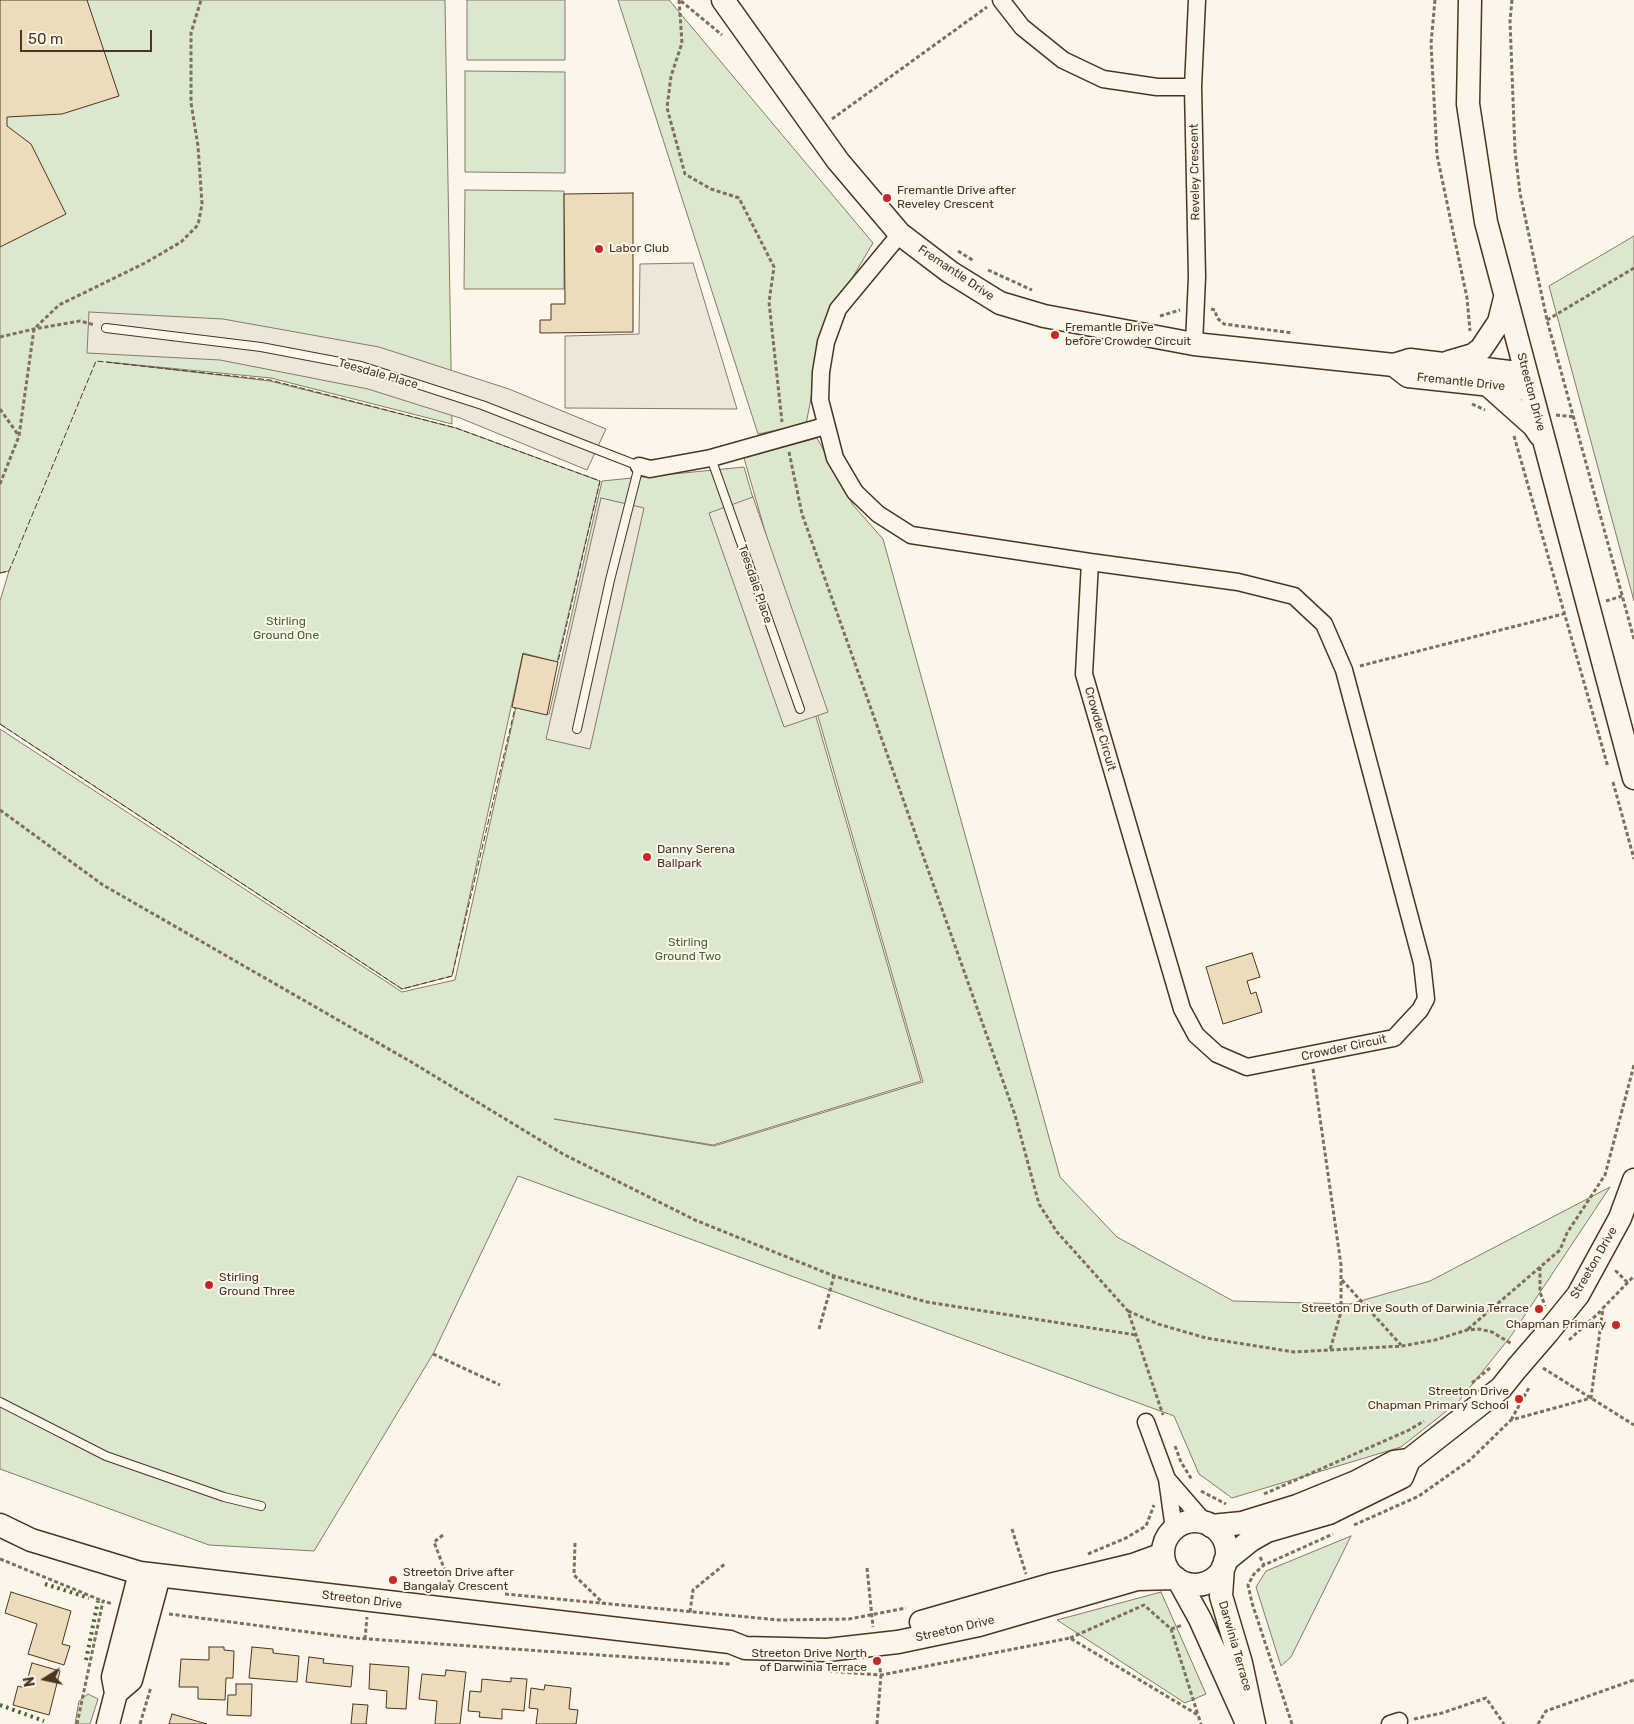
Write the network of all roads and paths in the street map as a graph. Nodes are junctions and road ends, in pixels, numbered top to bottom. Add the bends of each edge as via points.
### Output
1 (201, 0) edge
2 (680, 0) edge
3 (723, 0) edge
4 (1197, 0) edge
5 (1435, 0) edge
6 (1470, 0) edge
7 (1512, 0) edge
8 (995, 3) edge
9 (1193, 87) junction
10 (837, 127) dead end
11 (900, 234) junction
12 (957, 250) dead end
13 (1634, 268) edge
14 (1037, 292) dead end
15 (1505, 294) junction
16 (1196, 306) junction
17 (1155, 316) dead end
18 (1547, 320) junction
19 (34, 328) junction
20 (106, 328) joint
21 (1303, 334) dead end
22 (1471, 336) dead end
23 (0, 337) edge
24 (1194, 344) junction
25 (1443, 364) junction
26 (1394, 365) junction
27 (1528, 383) junction
28 (1488, 385) junction
29 (1468, 402) dead end
30 (0, 409) edge
31 (1490, 412) dead end
32 (825, 426) junction
33 (1512, 429) dead end
34 (19, 436) junction
35 (786, 437) junction
36 (1544, 440) junction
37 (711, 458) junction
38 (638, 466) junction
39 (0, 484) edge
40 (1090, 562) junction
41 (1566, 614) junction
42 (1634, 639) edge
43 (1344, 670) junction
44 (800, 709) dead end
45 (577, 729) dead end
46 (1634, 778) edge
47 (0, 810) edge
48 (1634, 859) edge
49 (1311, 1056) junction
50 (1634, 1064) edge
51 (1632, 1079) edge
52 (1634, 1180) edge
53 (1619, 1264) dead end
54 (1540, 1267) junction
55 (834, 1276) junction
56 (1634, 1276) edge
57 (1342, 1279) junction
58 (1628, 1283) junction
59 (1603, 1308) junction
60 (1128, 1311) junction
61 (819, 1329) dead end
62 (1467, 1330) junction
63 (1550, 1330) junction
64 (1136, 1335) junction
65 (1514, 1345) dead end
66 (1402, 1346) junction
67 (1330, 1350) junction
68 (433, 1354) dead end
69 (1521, 1368) junction
70 (1471, 1384) dead end
71 (500, 1385) dead end
72 (1591, 1398) junction
73 (0, 1402) edge
74 (1431, 1416) dead end
75 (1164, 1417) dead end
76 (1511, 1420) junction
77 (1146, 1422) dead end
78 (1634, 1425) edge
79 (1174, 1444) dead end
80 (1409, 1460) junction
81 (1167, 1479) junction
82 (1194, 1482) dead end
83 (1198, 1489) dead end
84 (1260, 1496) dead end
85 (261, 1506) dead end
86 (1233, 1507) dead end
87 (0, 1525) edge
88 (1209, 1525) junction
89 (1346, 1528) dead end
90 (1012, 1529) dead end
91 (1174, 1529) junction
92 (1337, 1532) dead end
93 (443, 1535) dead end
94 (1126, 1538) dead end
95 (576, 1543) dead end
96 (1163, 1554) junction
97 (1081, 1557) dead end
98 (0, 1559) edge
99 (726, 1563) dead end
100 (1224, 1564) junction
101 (867, 1568) dead end
102 (149, 1575) junction
103 (1028, 1579) dead end
104 (1178, 1580) junction
105 (443, 1588) dead end
106 (452, 1589) junction
107 (462, 1590) dead end
108 (499, 1593) dead end
109 (103, 1601) junction
110 (369, 1601) junction
111 (603, 1603) junction
112 (909, 1607) dead end
113 (140, 1610) junction
114 (690, 1612) junction
115 (871, 1616) junction
116 (1070, 1638) junction
117 (365, 1639) junction
118 (730, 1642) junction
119 (732, 1665) dead end
120 (822, 1671) dead end
121 (881, 1675) junction
122 (1634, 1680) edge
123 (1198, 1715) junction
124 (1395, 1722) edge
125 (77, 1724) edge
126 (108, 1724) edge
127 (877, 1724) edge
128 (1201, 1724) edge
129 (1248, 1724) edge
130 (1254, 1724) edge
131 (1292, 1724) edge
132 (1504, 1724) edge
133 (1538, 1724) edge

1 - 19 path via 191,33 191,103 202,204 198,225 181,242 145,263 59,305
2 - 35 path via 682,43 670,76 667,108 685,174 711,189 739,198 774,267 769,302
3 - 11 main road, Fremantle Drive via 838,161
4 - 9 street, Reveley Crescent
5 - 22 path via 1431,44 1436,154 1467,298
6 - 15 main road, Streeton Drive via 1469,114 1486,222
7 - 18 path via 1515,151 1520,193
8 - 9 street via 1063,60 1103,79 1157,87
8 - 10 path via 831,120
9 - 16 street, Reveley Crescent
11 - 24 main road, Fremantle Drive via 950,272 1000,302 1044,316
11 - 32 street, Crowder Circuit via 838,309 826,342 821,372 820,400
12 - 14 path via 987,270
13 - 18 path
15 - 25 main road via 1499,322 1480,349 1473,355
15 - 27 main road, Streeton Drive
16 - 17 path via 1186,304 1172,314
16 - 21 path via 1215,310 1217,318 1224,324
16 - 24 street, Reveley Crescent
18 - 42 path
19 - 20 path via 80,321
19 - 23 path
19 - 34 path
20 - 38 lane, Teesdale Place via 261,347 361,366 482,405
24 - 26 main road, Fremantle Drive
25 - 26 main road, Fremantle Drive via 1410,360
25 - 27 main road, Fremantle Drive
26 - 28 main road, Fremantle Drive via 1408,376
27 - 28 main road, Fremantle Drive via 1528,389
27 - 36 main road, Streeton Drive
28 - 36 main road via 1534,426
29 - 31 path
30 - 34 path
32 - 35 street, Teesdale Place
32 - 40 street, Crowder Circuit via 835,458 855,492 878,514 911,535
33 - 41 path
34 - 39 path
35 - 37 street, Teesdale Place
35 - 60 path via 802,514 1015,1115 1039,1204 1057,1232
36 - 46 main road, Streeton Drive
37 - 38 street, Teesdale Place via 650,469
37 - 44 lane, Teesdale Place
38 - 45 lane
40 - 43 street, Crowder Circuit via 1238,582 1294,596 1324,624
40 - 49 street, Crowder Circuit via 1084,674 1182,1009 1196,1035 1217,1054 1247,1067
41 - 43 path
41 - 48 path
43 - 49 street, Crowder Circuit via 1422,963 1426,999 1394,1038
47 - 55 path via 103,884 413,1063 563,1154 695,1220
49 - 57 path
50 - 51 path
51 - 54 path via 1605,1175 1567,1233 1560,1250
52 - 63 main road, Streeton Drive via 1620,1218 1578,1294
53 - 58 path via 1616,1272
54 - 62 path
54 - 63 path via 1540,1292
55 - 61 path
55 - 64 path via 927,1302
56 - 58 path
57 - 66 path
57 - 67 path via 1341,1312
58 - 59 path
59 - 63 path
59 - 72 path
60 - 64 path
60 - 67 path via 1206,1338 1294,1352
62 - 65 path via 1492,1332
62 - 66 path
63 - 69 main road, Streeton Drive, bridge
64 - 75 path
66 - 67 path
68 - 71 path
69 - 70 path
69 - 72 path
69 - 76 path
69 - 80 main road, Streeton Drive
72 - 76 path
72 - 78 path
73 - 85 lane via 106,1456 224,1497
74 - 84 path via 1410,1430
76 - 89 path via 1470,1460 1419,1496
77 - 81 street
79 - 82 path
80 - 88 main road, Streeton Drive via 1394,1462 1356,1482 1297,1506 1242,1523
80 - 100 main road, Streeton Drive via 1402,1477 1329,1513 1267,1531 1251,1540
81 - 88 street
81 - 91 street
83 - 86 path
87 - 102 main road, Streeton Drive via 31,1540
88 - 91 main road via 1188,1522
88 - 100 main road via 1220,1533 1224,1541
90 - 103 path
91 - 96 main road via 1164,1543
92 - 131 path via 1264,1565 1248,1585
93 - 106 path via 434,1542
94 - 97 path
95 - 111 path via 574,1574
96 - 104 main road via 1165,1564
96 - 118 main road, Streeton Drive via 1133,1565 903,1626 852,1634 744,1638
98 - 109 path
99 - 114 path via 693,1590
100 - 104 main road via 1217,1576 1206,1583 1196,1585
100 - 130 main road, Darwinia Terrace via 1221,1596 1241,1663
101 - 115 path
102 - 110 main road, Streeton Drive
102 - 113 main road
104 - 118 main road, Streeton Drive via 1137,1579 979,1624 898,1642 818,1650 745,1648
104 - 129 main road, Darwinia Terrace via 1200,1619
105 - 106 path
106 - 107 path
108 - 111 path
109 - 113 path
109 - 125 path
110 - 117 path
110 - 118 main road, Streeton Drive
111 - 114 path
112 - 115 path
113 - 117 path
113 - 126 main road via 114,1677 116,1693
114 - 115 path via 779,1620
116 - 121 path
116 - 123 path
116 - 123 path via 1144,1605 1171,1629
117 - 119 path
120 - 121 path
121 - 127 path
122 - 133 path via 1546,1710
123 - 128 path
124 - 132 path via 1442,1714 1486,1698

